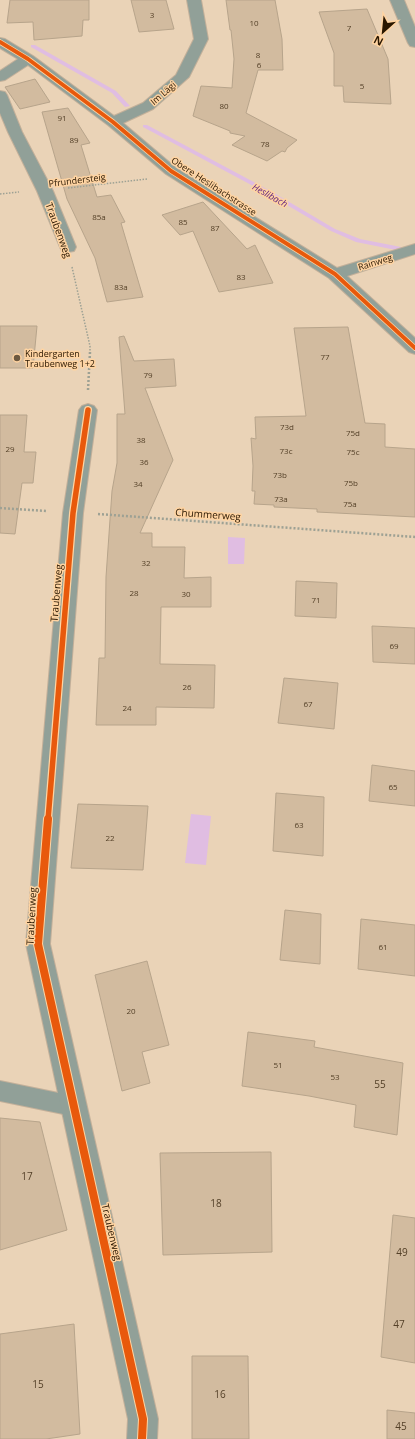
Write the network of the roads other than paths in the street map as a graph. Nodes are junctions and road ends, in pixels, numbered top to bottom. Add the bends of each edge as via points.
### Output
1 (194, 0) edge
2 (398, 0) edge
3 (0, 42) edge
4 (415, 43) edge
5 (28, 59) junction
6 (0, 77) edge
7 (0, 96) edge
8 (113, 122) junction
9 (68, 247) road end
10 (415, 249) edge
11 (335, 274) junction
12 (415, 348) edge
13 (88, 410) road end
14 (0, 1091) edge
15 (73, 1106) junction
16 (142, 1439) edge

1 - 8 street, Im Lägi via 201,39 182,77 148,106
2 - 4 street
3 - 5 street, Obere Heslibachstrasse
5 - 6 street
5 - 8 street, Obere Heslibachstrasse
7 - 9 street, Traubenweg via 45,191
8 - 11 street, Obere Heslibachstrasse via 171,171
10 - 11 street, Rainweg
11 - 12 street, Obere Heslibachstrasse
13 - 15 street, Traubenweg via 73,513 38,944
14 - 15 lane
15 - 16 street, Traubenweg via 144,1419

